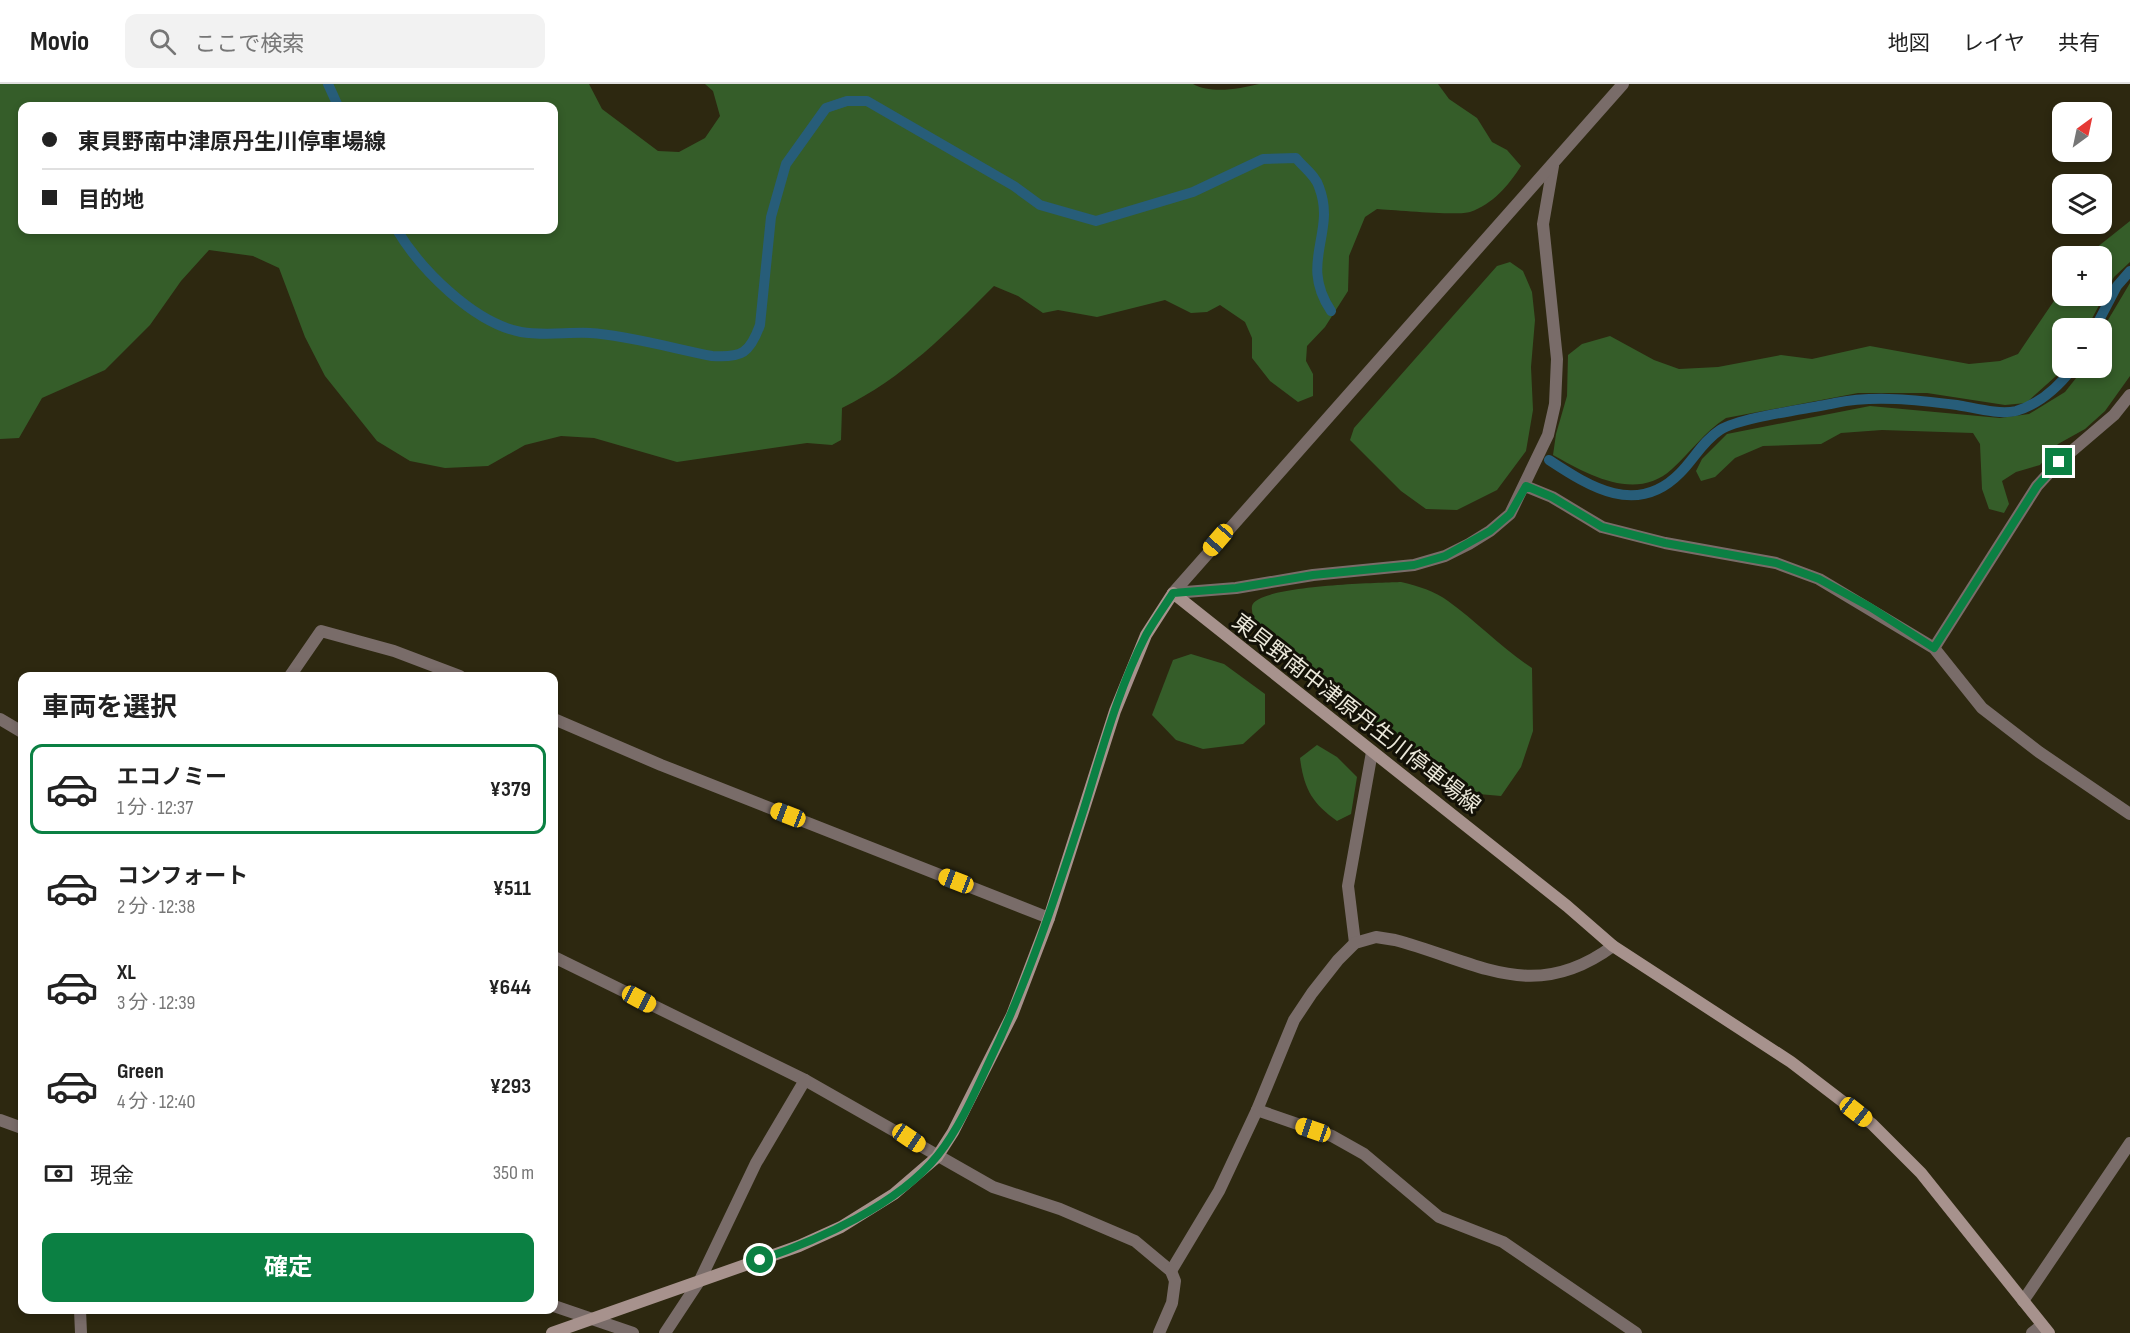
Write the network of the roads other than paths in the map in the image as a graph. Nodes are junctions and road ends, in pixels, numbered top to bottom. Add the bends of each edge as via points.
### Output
1 (1623, 84) edge
2 (1553, 166) junction
3 (2130, 395) edge
4 (1526, 486) junction
5 (1173, 593) junction
6 (1934, 648) junction
7 (293, 672) edge
8 (449, 672) edge
9 (0, 719) edge
10 (558, 721) edge
11 (18, 730) edge
12 (1372, 752) junction
13 (2130, 814) edge
14 (1049, 918) junction
15 (1355, 943) junction
16 (1613, 946) junction
17 (558, 959) edge
18 (805, 1080) junction
19 (1257, 1110) junction
20 (0, 1120) edge
21 (18, 1127) edge
22 (2130, 1143) edge
23 (937, 1157) junction
24 (1171, 1271) junction
25 (700, 1280) junction
26 (2023, 1301) junction
27 (558, 1307) edge
28 (80, 1314) edge
29 (591, 1318) junction
30 (2041, 1330) edge
31 (81, 1333) edge
32 (552, 1333) edge
33 (633, 1333) edge
34 (665, 1333) edge
35 (1159, 1333) edge
36 (1636, 1333) edge

1 - 2 street
2 - 4 street via 1543,224 1557,382 1548,435
2 - 5 street
3 - 6 street via 2114,415 2037,486
4 - 5 street via 1510,514 1490,531 1445,556 1414,565
4 - 6 street via 1602,527 1776,563 1819,579
5 - 12 main road, 東貝野南中津原丹生川停車場線
5 - 14 main road via 1146,635 1115,711
6 - 13 street via 1982,708
7 - 8 street via 321,631 394,651
9 - 11 street
10 - 14 street
12 - 15 street via 1348,886
12 - 16 main road, 東貝野南中津原丹生川停車場線
14 - 23 main road via 1012,1015
15 - 16 street via 1376,937 1395,940 1509,976 1577,969
15 - 19 street via 1294,1020
16 - 26 main road, 東貝野南中津原丹生川停車場線 via 1791,1062 1872,1124 1921,1173
17 - 18 street
18 - 23 street via 895,1129
18 - 25 street via 756,1163
19 - 24 street via 1219,1191
19 - 36 street via 1332,1136 1364,1154 1439,1217 1503,1242
20 - 21 street
22 - 26 street
23 - 24 street via 993,1187 1060,1209 1135,1241
23 - 25 main road via 894,1194 841,1227 800,1246
24 - 35 street via 1175,1281 1172,1303
25 - 29 main road
25 - 34 street
26 - 30 main road, 東貝野南中津原丹生川停車場線
27 - 29 street
28 - 31 street
29 - 32 main road
29 - 33 street

